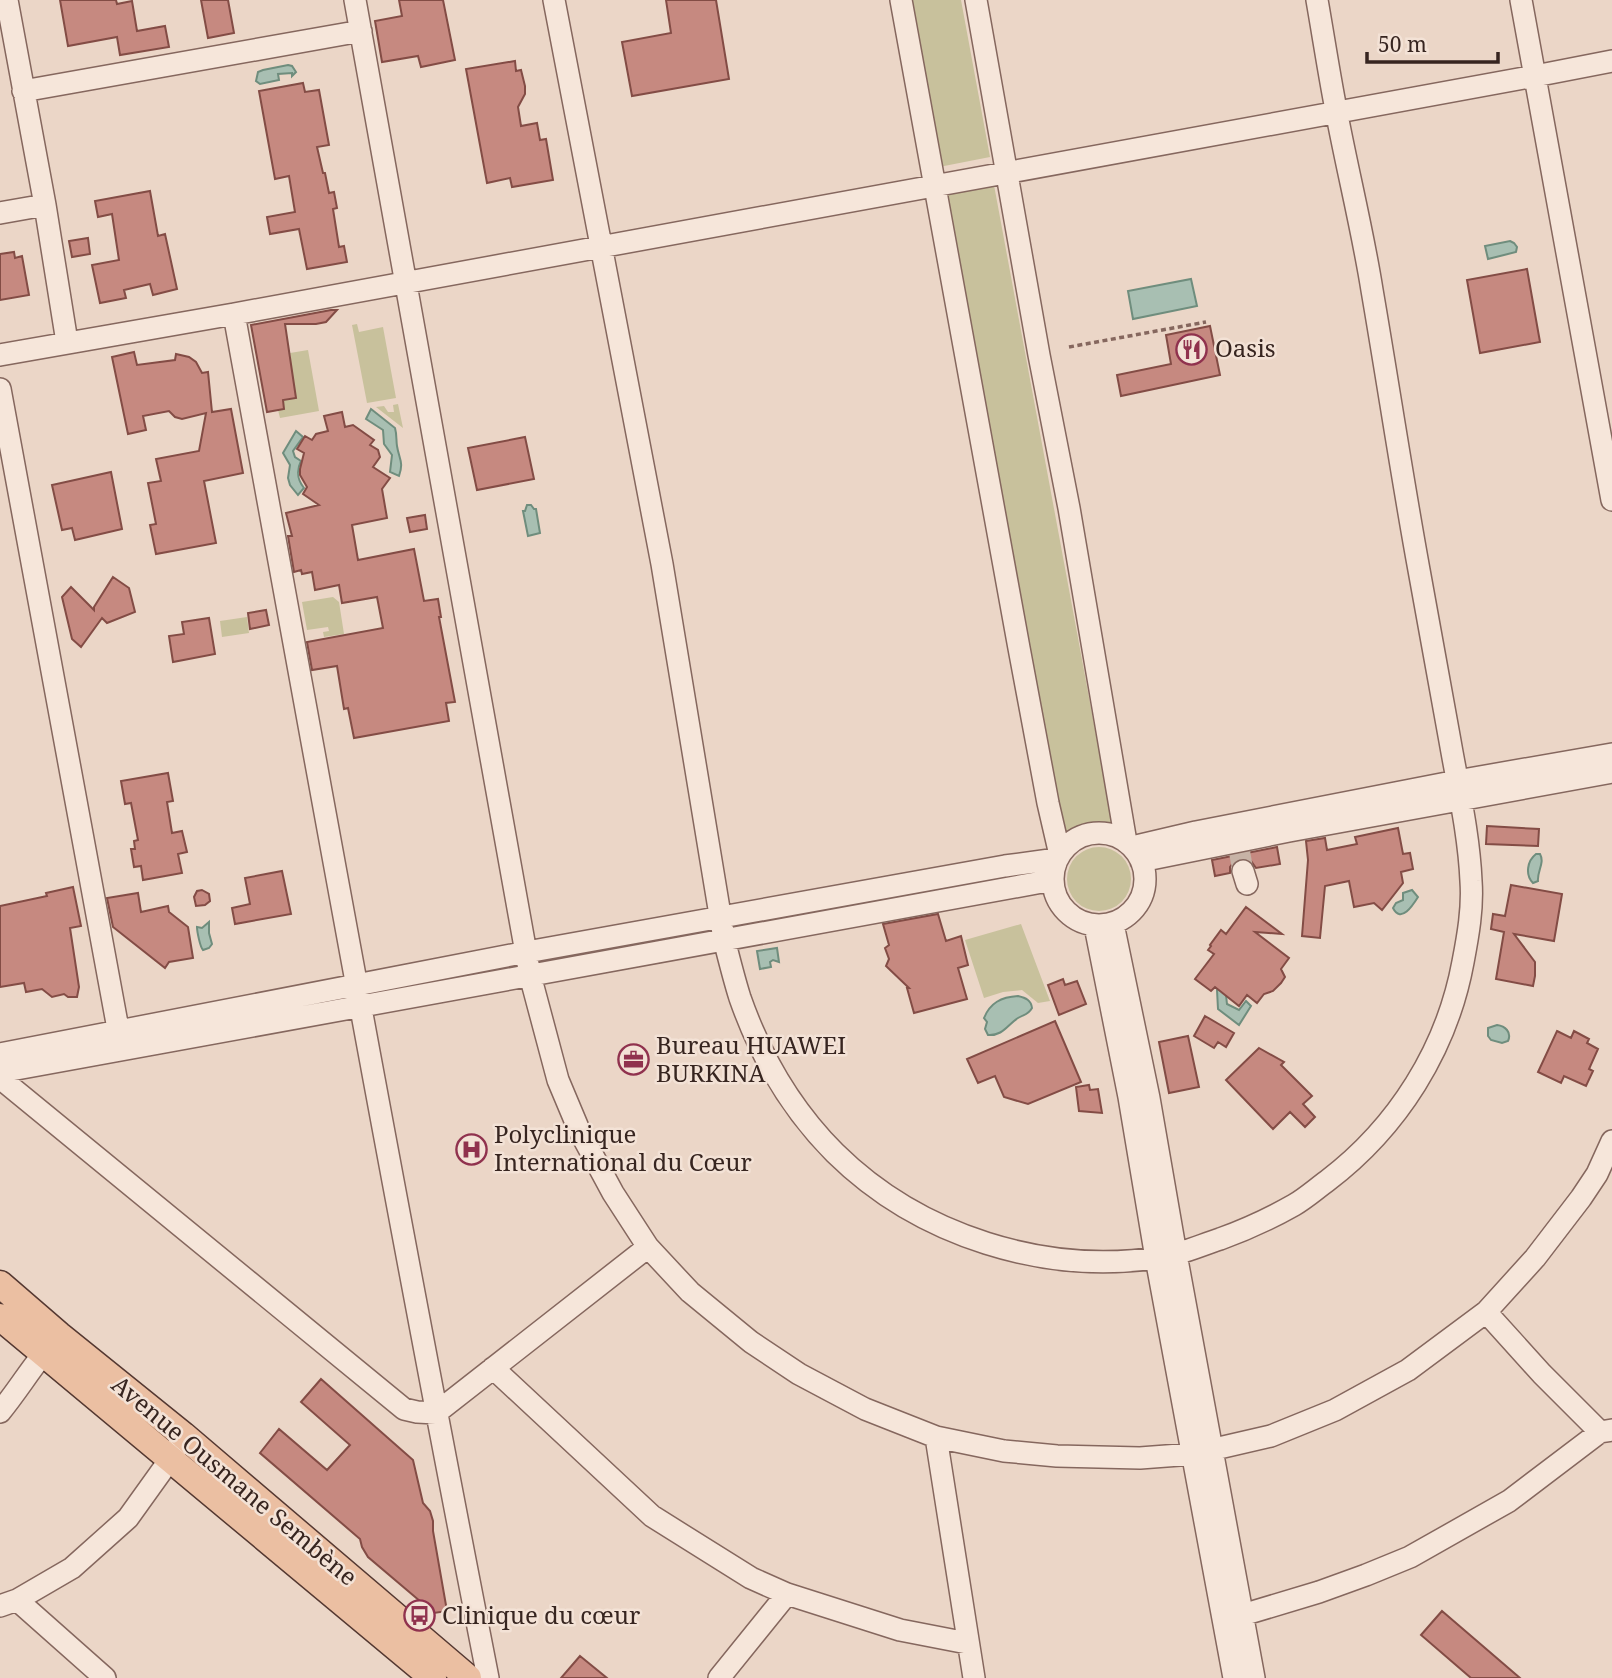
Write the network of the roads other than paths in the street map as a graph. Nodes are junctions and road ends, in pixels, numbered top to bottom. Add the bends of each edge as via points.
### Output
1 (7, 0) edge
2 (355, 0) edge
3 (554, 0) edge
4 (901, 0) edge
5 (976, 0) edge
6 (1317, 0) edge
7 (1521, 0) edge
8 (361, 31) junction
9 (1612, 61) edge
10 (1535, 76) junction
11 (23, 91) junction
12 (1337, 113) junction
13 (1008, 173) junction
14 (935, 186) junction
15 (45, 205) junction
16 (0, 214) edge
17 (601, 247) junction
18 (407, 283) junction
19 (234, 314) junction
20 (67, 342) junction
21 (0, 355) edge
22 (0, 390) edge
23 (1612, 500) edge
24 (1612, 754) edge
25 (1612, 772) edge
26 (1459, 790) junction
27 (1133, 850) junction
28 (1057, 865) junction
29 (720, 917) junction
30 (1104, 925) junction
31 (724, 939) junction
32 (527, 952) junction
33 (530, 975) junction
34 (356, 985) junction
35 (361, 1007) junction
36 (120, 1041) junction
37 (0, 1054) edge
38 (0, 1072) edge
39 (0, 1078) edge
40 (1612, 1141) edge
41 (648, 1247) junction
42 (1166, 1256) junction
43 (0, 1284) edge
44 (1486, 1312) junction
45 (0, 1317) edge
46 (51, 1345) junction
47 (494, 1368) junction
48 (0, 1412) edge
49 (436, 1413) junction
50 (1606, 1431) edge
51 (936, 1437) junction
52 (177, 1447) junction
53 (1202, 1452) junction
54 (787, 1594) junction
55 (8, 1603) edge
56 (1233, 1618) junction
57 (967, 1643) junction
58 (91, 1674) edge
59 (433, 1678) edge
60 (468, 1678) edge
61 (488, 1678) edge
62 (719, 1678) edge
63 (974, 1678) edge
64 (1234, 1678) edge
65 (1254, 1678) edge

1 - 11 street
2 - 8 street
3 - 17 street
4 - 14 street
5 - 13 street
6 - 12 street
7 - 10 street
8 - 11 street
8 - 18 street
9 - 10 street
10 - 12 street
10 - 23 street
11 - 15 street
12 - 13 street
12 - 26 street
13 - 14 street
13 - 27 street
14 - 17 street
14 - 28 street
15 - 16 street
15 - 20 street
17 - 18 street
17 - 29 street via 662,564
18 - 19 street
18 - 32 street
19 - 20 street
19 - 34 street
20 - 21 street
22 - 36 street
24 - 26 street
25 - 26 street
26 - 27 street via 1210,829
26 - 27 street via 1238,845
26 - 42 street via 1472,883 1463,964 1449,1018 1415,1086 1383,1130 1298,1203 1234,1234
27 - 28 street via 1111,835 1096,833 1067,846
27 - 30 street via 1145,882 1140,900 1129,915
28 - 29 street via 1005,866
28 - 30 street via 1056,897 1065,911 1079,921
28 - 31 street
29 - 31 street
29 - 32 street
30 - 42 street via 1149,1098
31 - 33 street
31 - 42 street via 740,997 768,1062 802,1116 836,1154 887,1195 930,1221 991,1246 1040,1257 1104,1261
32 - 33 street
32 - 34 street
33 - 35 street
33 - 41 street via 558,1080 579,1130
34 - 35 street
34 - 36 street
35 - 36 street
35 - 49 street
36 - 37 street
36 - 38 street
39 - 49 street via 404,1409
40 - 44 street via 1581,1198
41 - 47 street
41 - 51 street via 690,1292 799,1374 865,1409
42 - 53 street
43 - 46 main road, Avenue Ousmane Sembène
44 - 50 street via 1542,1374
44 - 53 street via 1408,1370 1335,1410 1272,1436
45 - 46 main road, Avenue Ousmane Sembène
46 - 48 street
46 - 52 main road, Avenue Ousmane Sembène
47 - 49 street
47 - 54 street via 652,1516 751,1578
49 - 61 street
50 - 56 street via 1509,1501 1410,1557 1331,1588
51 - 53 street via 1057,1456 1140,1458
51 - 57 street
52 - 55 street via 128,1518 72,1568
52 - 59 main road, Avenue Ousmane Sembène
52 - 60 main road, Avenue Ousmane Sembène
53 - 56 street
54 - 57 street via 901,1630
54 - 62 street
55 - 58 street
56 - 64 street
56 - 65 street
57 - 63 street

